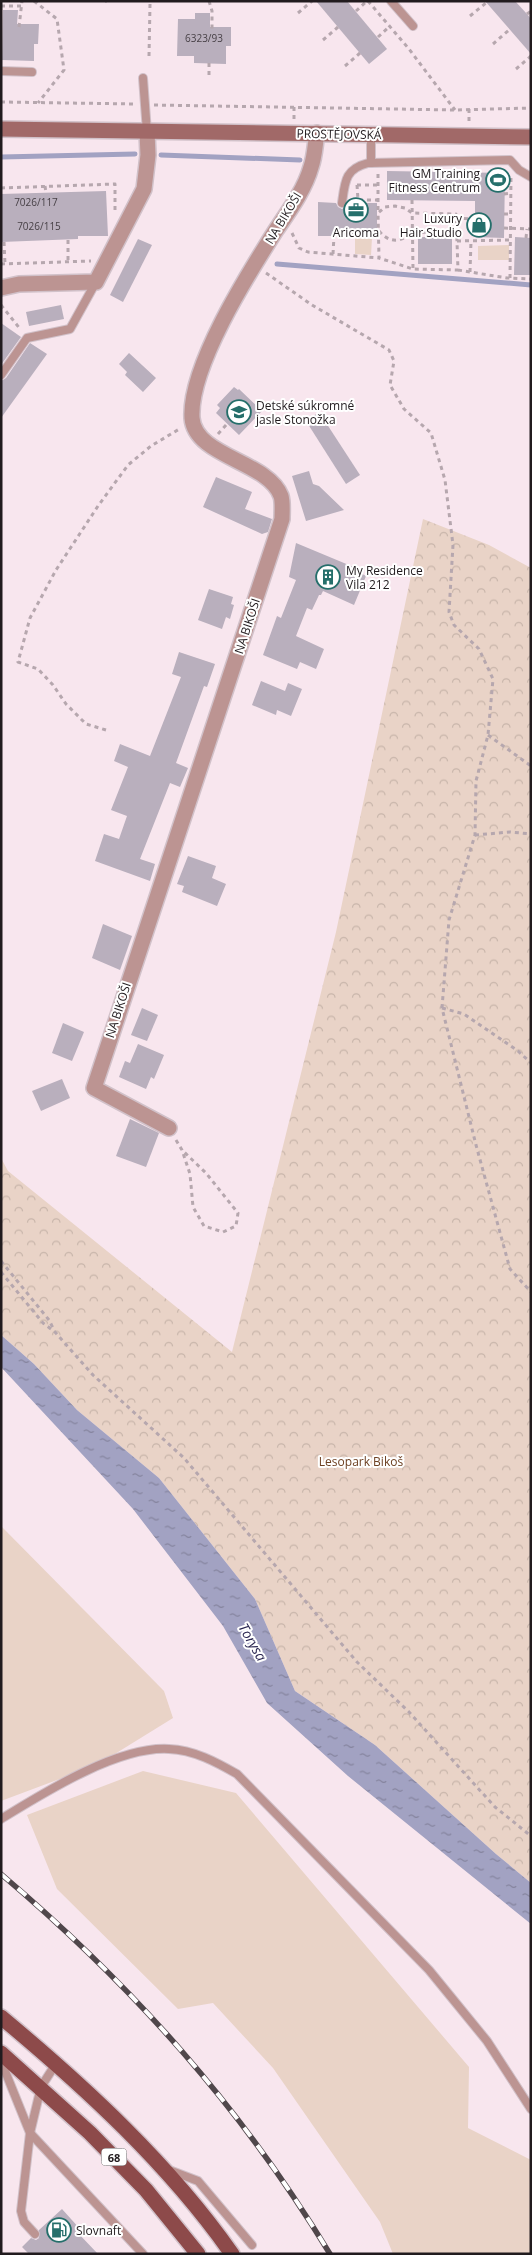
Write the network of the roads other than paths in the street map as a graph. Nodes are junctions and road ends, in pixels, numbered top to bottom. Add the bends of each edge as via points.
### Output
1 (391, 1) edge
2 (413, 26) dead end
3 (1, 71) edge
4 (32, 72) dead end
5 (143, 78) dead end
6 (1, 129) edge
7 (148, 132) junction
8 (317, 133) junction
9 (371, 135) junction
10 (531, 137) edge
11 (371, 163) junction
12 (531, 176) edge
13 (342, 202) dead end
14 (96, 282) junction
15 (1, 288) edge
16 (1, 374) edge
17 (169, 1128) road end
18 (1, 1818) edge
19 (1, 2018) edge
20 (1, 2053) edge
21 (1, 2061) edge
22 (55, 2065) junction
23 (41, 2087) junction
24 (531, 2109) edge
25 (30, 2133) junction
26 (160, 2166) junction
27 (35, 2234) dead end
28 (252, 2245) dead end
29 (143, 2254) edge
30 (198, 2254) edge
31 (232, 2254) edge

1 - 2 lane
3 - 4 lane
5 - 7 lane
6 - 7 street, PROSTĚJOVSKÁ
7 - 8 street, PROSTĚJOVSKÁ
7 - 14 street via 144,189
8 - 9 street, PROSTĚJOVSKÁ
8 - 17 street, NA BIKOŠI via 311,168 287,214 236,296 201,371 192,399 192,421 207,443 267,478 281,496 282,519 94,1088
9 - 10 street, PROSTĚJOVSKÁ
9 - 11 lane
11 - 12 lane via 510,160
11 - 13 lane via 350,171
14 - 15 street via 19,284
14 - 16 lane via 70,329 27,338
18 - 24 lane via 100,1764 134,1753 169,1749 206,1757 237,1774 429,1970 487,2041
19 - 22 main road, 68
20 - 23 main road, 68
21 - 25 lane
22 - 23 lane
22 - 26 main road, 68
23 - 25 lane
23 - 30 main road, 68 via 146,2190
25 - 27 lane via 21,2211 24,2222
25 - 29 lane
26 - 28 lane via 198,2181
26 - 31 main road, 68

